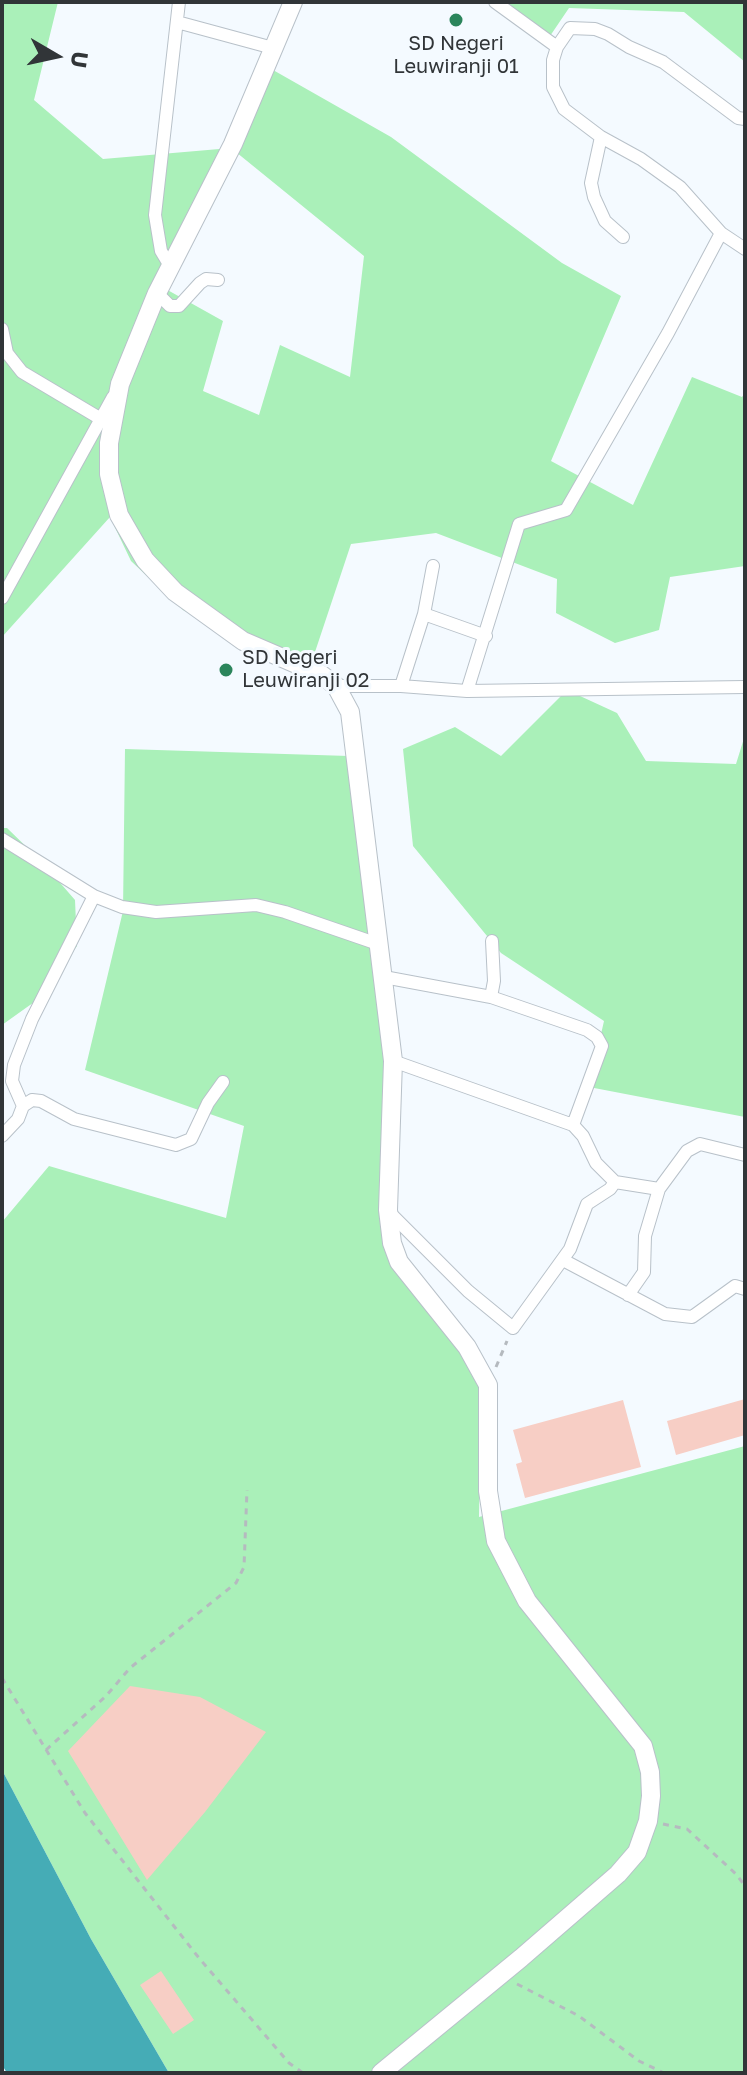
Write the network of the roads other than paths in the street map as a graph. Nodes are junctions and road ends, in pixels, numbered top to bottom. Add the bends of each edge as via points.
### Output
1 (179, 2) edge
2 (293, 2) edge
3 (495, 2) edge
4 (177, 22) junction
5 (557, 47) junction
6 (273, 48) junction
7 (745, 119) edge
8 (601, 137) junction
9 (721, 233) junction
10 (623, 237) dead end
11 (745, 249) edge
12 (170, 266) junction
13 (218, 280) dead end
14 (157, 293) junction
15 (2, 329) edge
16 (120, 384) junction
17 (101, 419) junction
18 (433, 566) dead end
19 (2, 598) edge
20 (424, 614) junction
21 (486, 636) junction
22 (336, 686) junction
23 (401, 686) junction
24 (745, 687) edge
25 (467, 691) junction
26 (2, 839) edge
27 (94, 896) junction
28 (492, 941) dead end
29 (378, 944) junction
30 (384, 977) junction
31 (491, 997) junction
32 (393, 1061) junction
33 (223, 1082) dead end
34 (23, 1106) junction
35 (573, 1125) junction
36 (2, 1136) edge
37 (745, 1155) edge
38 (615, 1182) junction
39 (659, 1189) junction
40 (388, 1210) junction
41 (563, 1260) junction
42 (745, 1289) edge
43 (628, 1295) junction
44 (381, 2073) edge

1 - 4 street
2 - 6 main road
3 - 5 street
4 - 6 street
4 - 12 street via 155,215 161,251
5 - 7 street via 570,28 595,29 663,62
5 - 8 street via 553,87 558,100
6 - 12 main road via 233,144
8 - 9 street via 680,187
8 - 10 street via 591,183 594,197 605,221
9 - 11 street
9 - 21 street via 566,510 519,524
12 - 14 main road
13 - 14 street via 206,279 179,306 170,306
14 - 16 main road
15 - 17 street via 7,353 22,372
16 - 17 street
16 - 22 main road via 109,474 119,515 145,560 175,592 243,641
17 - 19 street
18 - 20 street
20 - 21 street
20 - 23 street
21 - 25 street
22 - 23 street
22 - 29 main road via 350,712
23 - 25 street
24 - 25 street
26 - 27 street
27 - 29 street via 156,912 256,905
27 - 34 street via 14,1065 12,1081
28 - 31 street
29 - 30 main road
30 - 31 street
30 - 32 main road
31 - 35 street via 597,1037 602,1046
32 - 35 street
32 - 40 main road
33 - 34 street via 191,1139 176,1145 74,1119 41,1101
34 - 36 street
35 - 38 street via 596,1163
37 - 39 street via 700,1144 687,1151
38 - 39 street
38 - 41 street via 587,1204
39 - 43 street via 645,1236 644,1272
40 - 41 street via 513,1328
40 - 44 main road via 399,1262 467,1347 488,1385 488,1491 496,1541 527,1601 643,1746 651,1796 637,1852 618,1874
41 - 43 street
42 - 43 street via 735,1286 692,1317 665,1314

